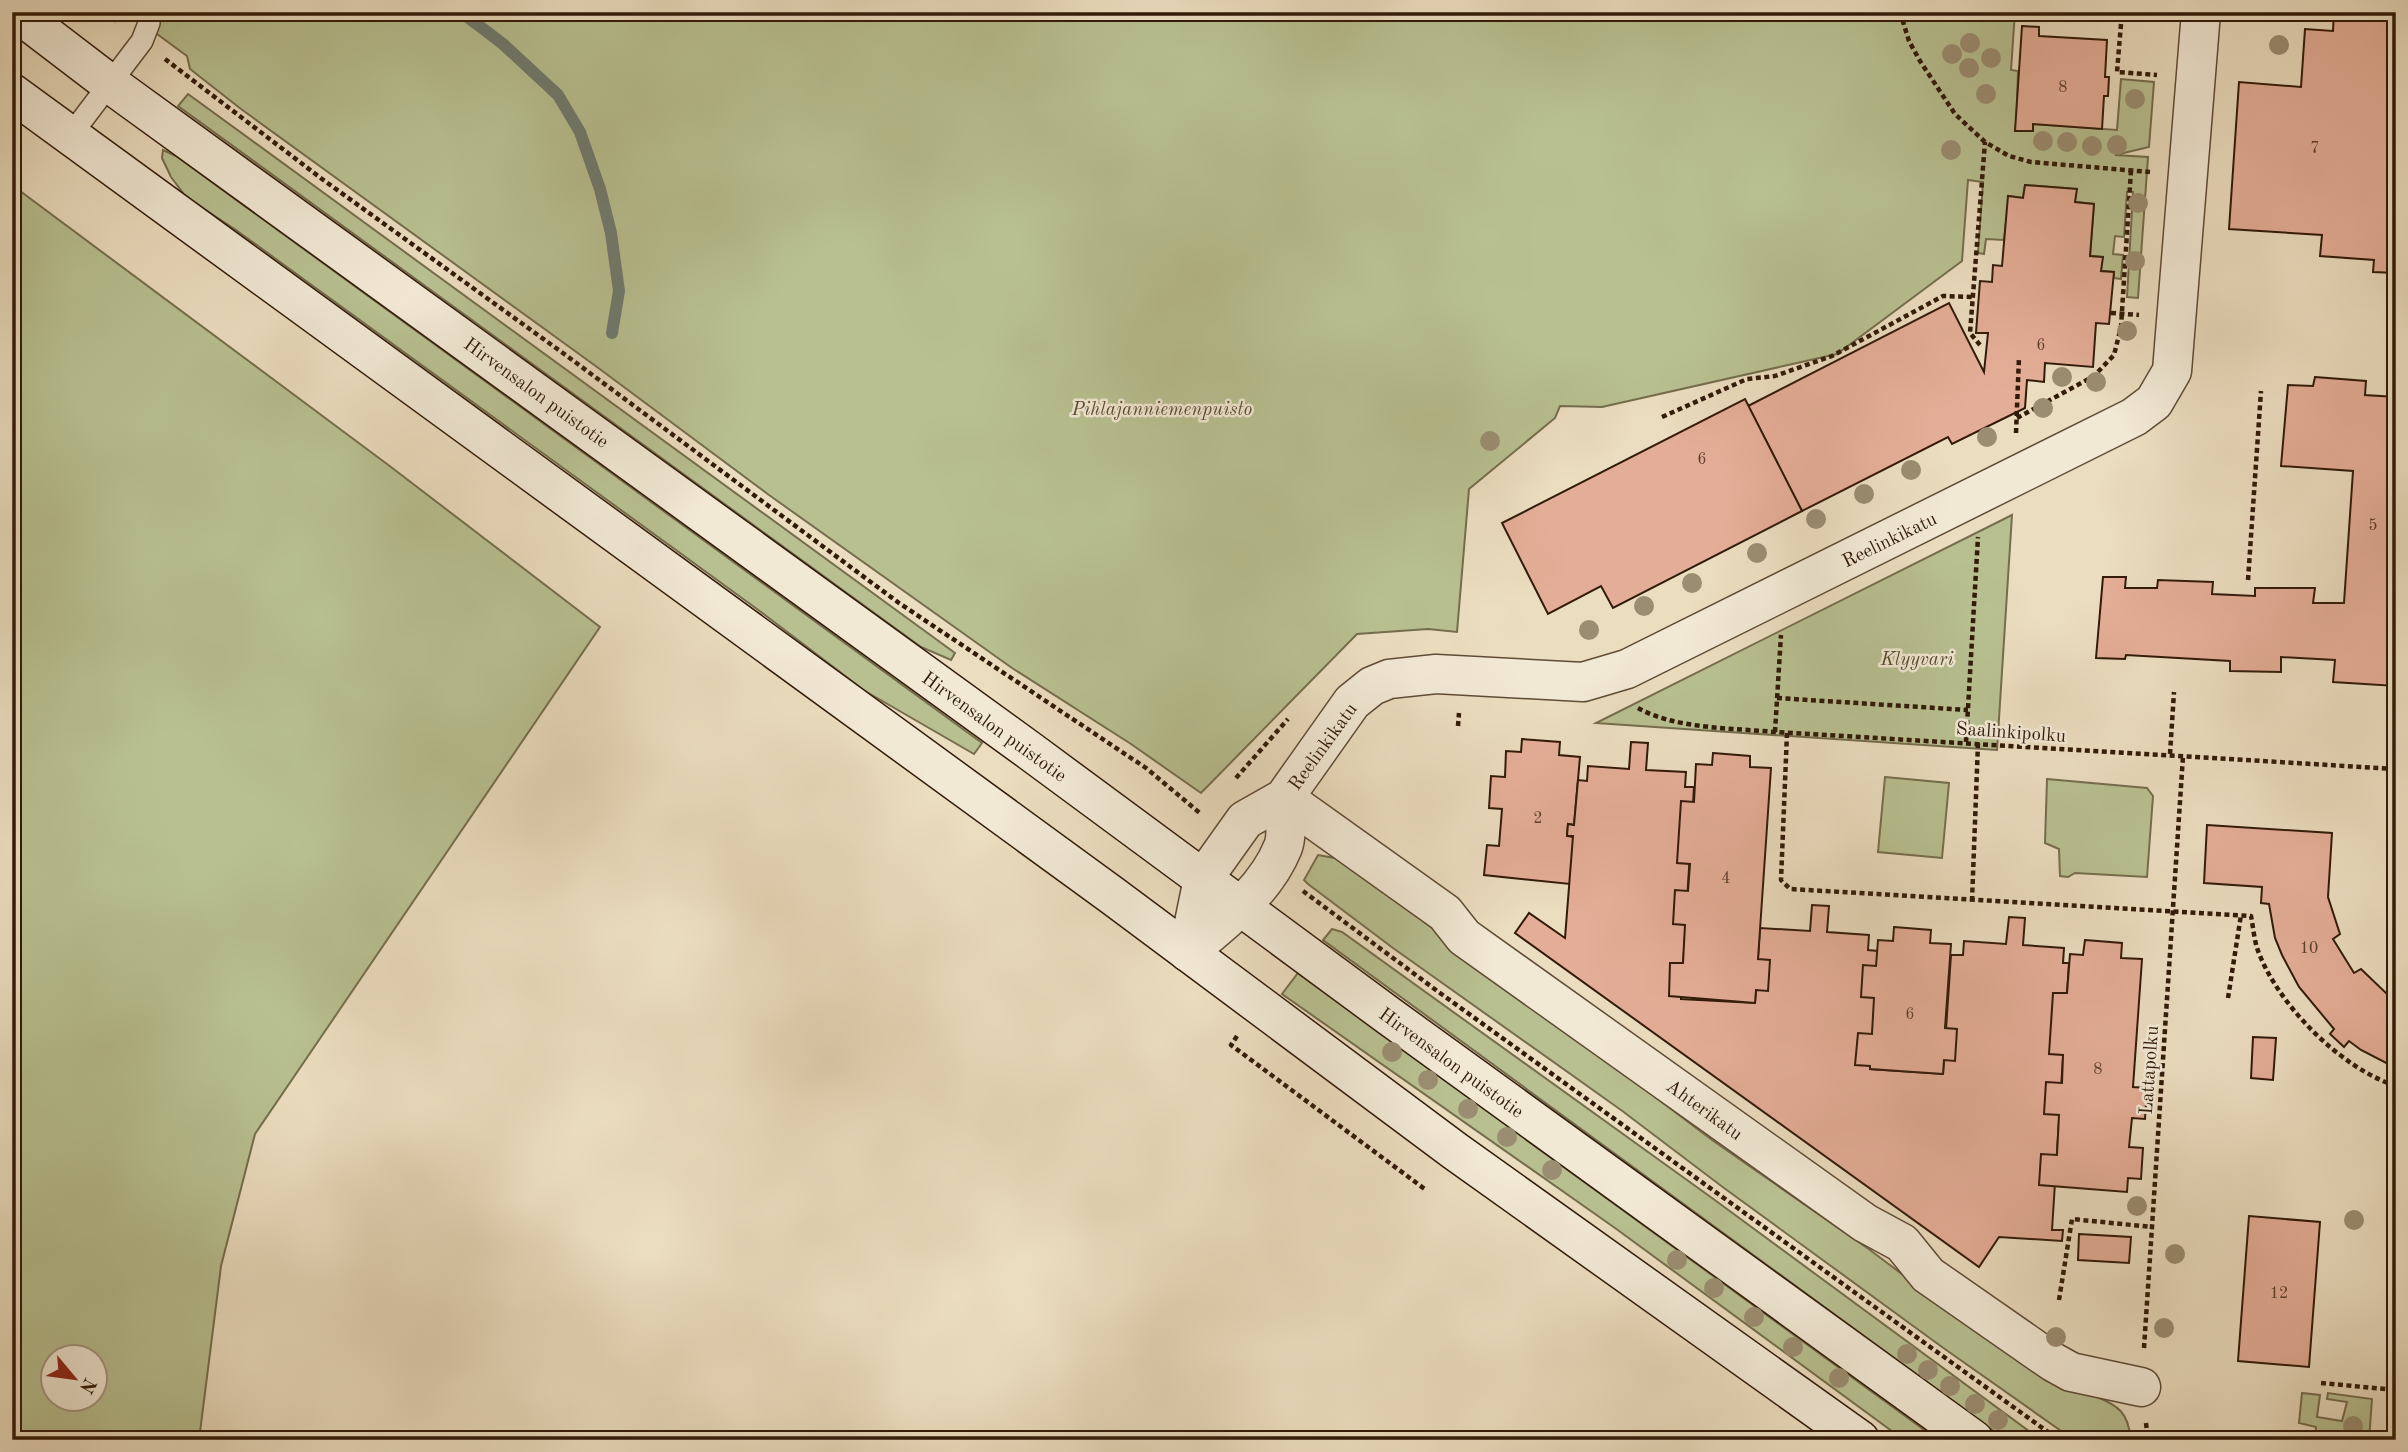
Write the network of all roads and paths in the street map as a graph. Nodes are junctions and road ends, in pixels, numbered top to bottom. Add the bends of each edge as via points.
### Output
1 (16, 12) edge
2 (149, 12) edge
3 (1900, 12) edge
4 (2201, 12) edge
5 (2121, 24) dead end
6 (142, 41) junction
7 (2161, 76) dead end
8 (109, 83) junction
9 (12, 93) edge
10 (70, 136) junction
11 (1985, 142) junction
12 (2131, 170) junction
13 (2155, 172) dead end
14 (1972, 297) junction
15 (2111, 313) dead end
16 (2122, 314) junction
17 (2143, 324) dead end
18 (1980, 345) dead end
19 (2019, 357) dead end
20 (2261, 391) dead end
21 (1662, 417) dead end
22 (2017, 418) junction
23 (2027, 432) dead end
24 (1979, 524) dead end
25 (2248, 580) dead end
26 (1782, 633) dead end
27 (2174, 692) dead end
28 (1777, 698) junction
29 (1628, 703) dead end
30 (1968, 710) junction
31 (1289, 717) dead end
32 (1775, 732) junction
33 (1787, 733) junction
34 (1966, 742) junction
35 (1978, 743) junction
36 (2170, 754) junction
37 (2183, 756) junction
38 (2396, 769) edge
39 (1229, 786) dead end
40 (1284, 798) junction
41 (1203, 815) dead end
42 (1203, 879) junction
43 (1294, 884) dead end
44 (1972, 901) junction
45 (1242, 906) junction
46 (2172, 912) junction
47 (2241, 915) junction
48 (1188, 952) junction
49 (2228, 998) dead end
50 (1230, 1045) dead end
51 (2396, 1086) edge
52 (1426, 1190) dead end
53 (2152, 1227) junction
54 (2059, 1300) dead end
55 (2321, 1383) dead end
56 (2141, 1387) joint
57 (2396, 1390) edge
58 (1860, 1440) edge
59 (1974, 1440) edge
60 (2059, 1440) edge

1 - 8 main road, Hirvensalon puistotie
2 - 6 lane
3 - 11 path via 1920,61 1955,114
4 - 40 main road, Reelinkikatu via 2172,370 2154,402 2075,447 1606,677 1583,682 1436,674 1380,682 1352,702
5 - 7 path via 2117,72
6 - 8 lane
6 - 41 path via 322,179 899,603 1146,768
8 - 10 lane
8 - 42 main road, Hirvensalon puistotie
9 - 10 main road
10 - 48 main road
11 - 12 path via 2031,162
11 - 14 path
12 - 13 path
12 - 16 path
14 - 18 path via 1970,333
14 - 21 path via 1943,296 1832,356 1775,376 1747,379
15 - 16 path
16 - 17 path via 2144,316
16 - 22 path via 2119,341 2105,366
19 - 22 path
20 - 25 path
22 - 23 path via 2016,438
24 - 30 path
26 - 28 path
27 - 36 path
28 - 30 path
28 - 32 path
29 - 32 path, Saalinkipolku via 1654,718
30 - 34 path
31 - 39 path
32 - 33 path, Saalinkipolku
33 - 34 path, Saalinkipolku
33 - 44 path via 1782,880 1790,889
34 - 35 path, Saalinkipolku
35 - 36 path, Saalinkipolku
35 - 44 path
36 - 37 path, Saalinkipolku
37 - 38 path, Saalinkipolku
37 - 46 path, Lattapolku
40 - 42 main road, Reelinkikatu via 1245,820
40 - 45 main road, Reelinkikatu via 1284,845
40 - 56 main road, Ahterikatu via 1445,913 1464,937 1865,1223 1902,1243 1928,1275 2053,1362 2071,1371
42 - 45 main road, Hirvensalon puistotie
42 - 48 main road, Reelinkikatu
43 - 60 path
44 - 46 path
45 - 48 main road, Reelinkikatu
45 - 59 main road, Hirvensalon puistotie
46 - 47 path
46 - 53 path, Lattapolku
47 - 49 path
47 - 51 path via 2251,916 2258,948 2300,1019 2354,1066
48 - 58 main road via 1455,1151
50 - 52 path
53 - 54 path via 2072,1219
53 - 56 path, Lattapolku
55 - 57 path

